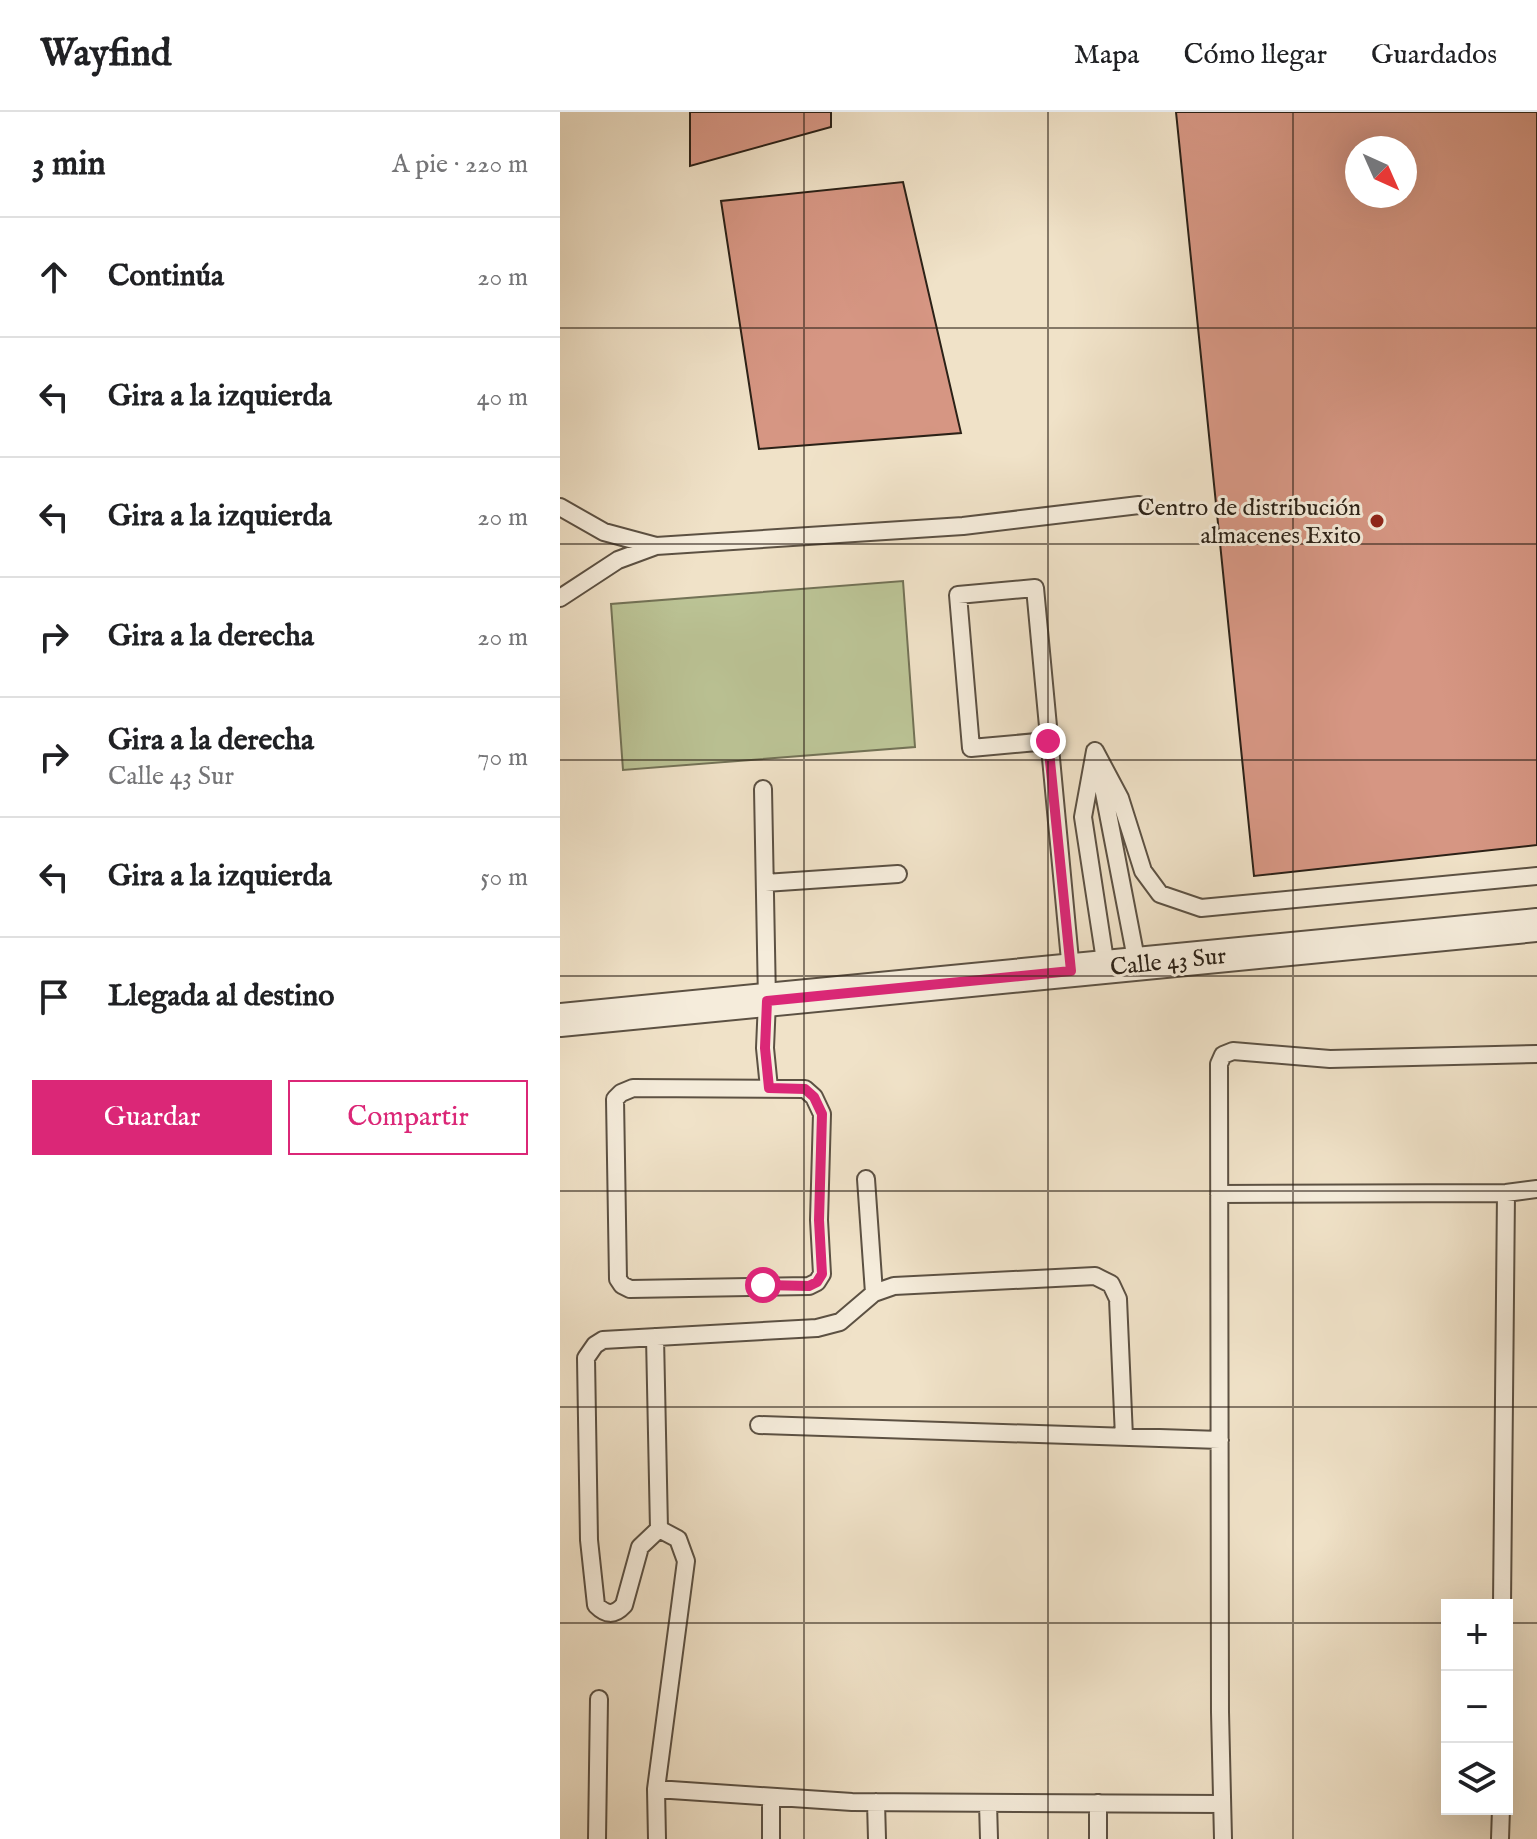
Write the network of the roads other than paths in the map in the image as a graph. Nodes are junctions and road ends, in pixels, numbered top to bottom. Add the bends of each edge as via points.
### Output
1 (1139, 505) dead end
2 (560, 507) edge
3 (656, 546) junction
4 (560, 598) edge
5 (1048, 741) junction
6 (1095, 751) junction
7 (763, 789) dead end
8 (898, 874) dead end
9 (1537, 876) edge
10 (765, 883) junction
11 (1537, 925) edge
12 (1122, 966) junction
13 (1071, 971) junction
14 (767, 1001) junction
15 (560, 1020) edge
16 (1537, 1054) edge
17 (769, 1088) junction
18 (866, 1179) dead end
19 (1537, 1189) edge
20 (1506, 1193) junction
21 (1219, 1194) junction
22 (874, 1293) junction
23 (655, 1337) junction
24 (759, 1425) dead end
25 (1124, 1437) junction
26 (1220, 1440) junction
27 (659, 1529) junction
28 (1502, 1599) edge
29 (599, 1699) dead end
30 (656, 1789) junction
31 (771, 1797) junction
32 (876, 1802) junction
33 (988, 1803) junction
34 (1098, 1803) junction
35 (1222, 1804) junction
36 (1501, 1815) edge
37 (597, 1839) edge
38 (657, 1839) edge
39 (771, 1839) edge
40 (877, 1839) edge
41 (989, 1839) edge
42 (1098, 1839) edge
43 (1223, 1839) edge
44 (1500, 1839) edge

1 - 3 lane via 963,526
2 - 3 lane via 604,532
3 - 4 lane via 618,560
5 - 5 lane via 1035,588 958,595 971,748
5 - 13 lane
6 - 9 lane via 1120,798 1143,871 1160,894 1201,908
6 - 12 lane
6 - 12 lane via 1083,817
7 - 10 lane
8 - 10 lane
10 - 14 lane
11 - 12 street, Calle 43 Sur
12 - 13 street, Calle 43 Sur
13 - 14 street, Calle 43 Sur
14 - 15 street, Calle 43 Sur
14 - 17 lane
16 - 21 lane via 1330,1059 1254,1051 1223,1055
17 - 17 lane via 633,1088 615,1099 615,1222 622,1285 630,1289 817,1282 822,1274 822,1114 805,1089
18 - 22 lane
19 - 20 lane
20 - 21 lane
20 - 28 lane
21 - 26 lane
22 - 23 lane via 840,1322 817,1328
22 - 25 lane via 894,1286 1095,1276 1111,1284 1118,1299
23 - 27 lane
23 - 27 lane via 603,1340 586,1358 589,1540 596,1605 602,1611 611,1614 624,1605 640,1547
24 - 25 lane
25 - 26 lane
26 - 35 lane
27 - 30 lane via 678,1539 686,1561
29 - 37 lane
30 - 31 lane
30 - 38 lane
31 - 32 lane
31 - 39 lane
32 - 33 lane
32 - 40 lane
33 - 34 lane
33 - 41 lane
34 - 35 lane
34 - 42 lane
35 - 43 lane
36 - 44 lane

